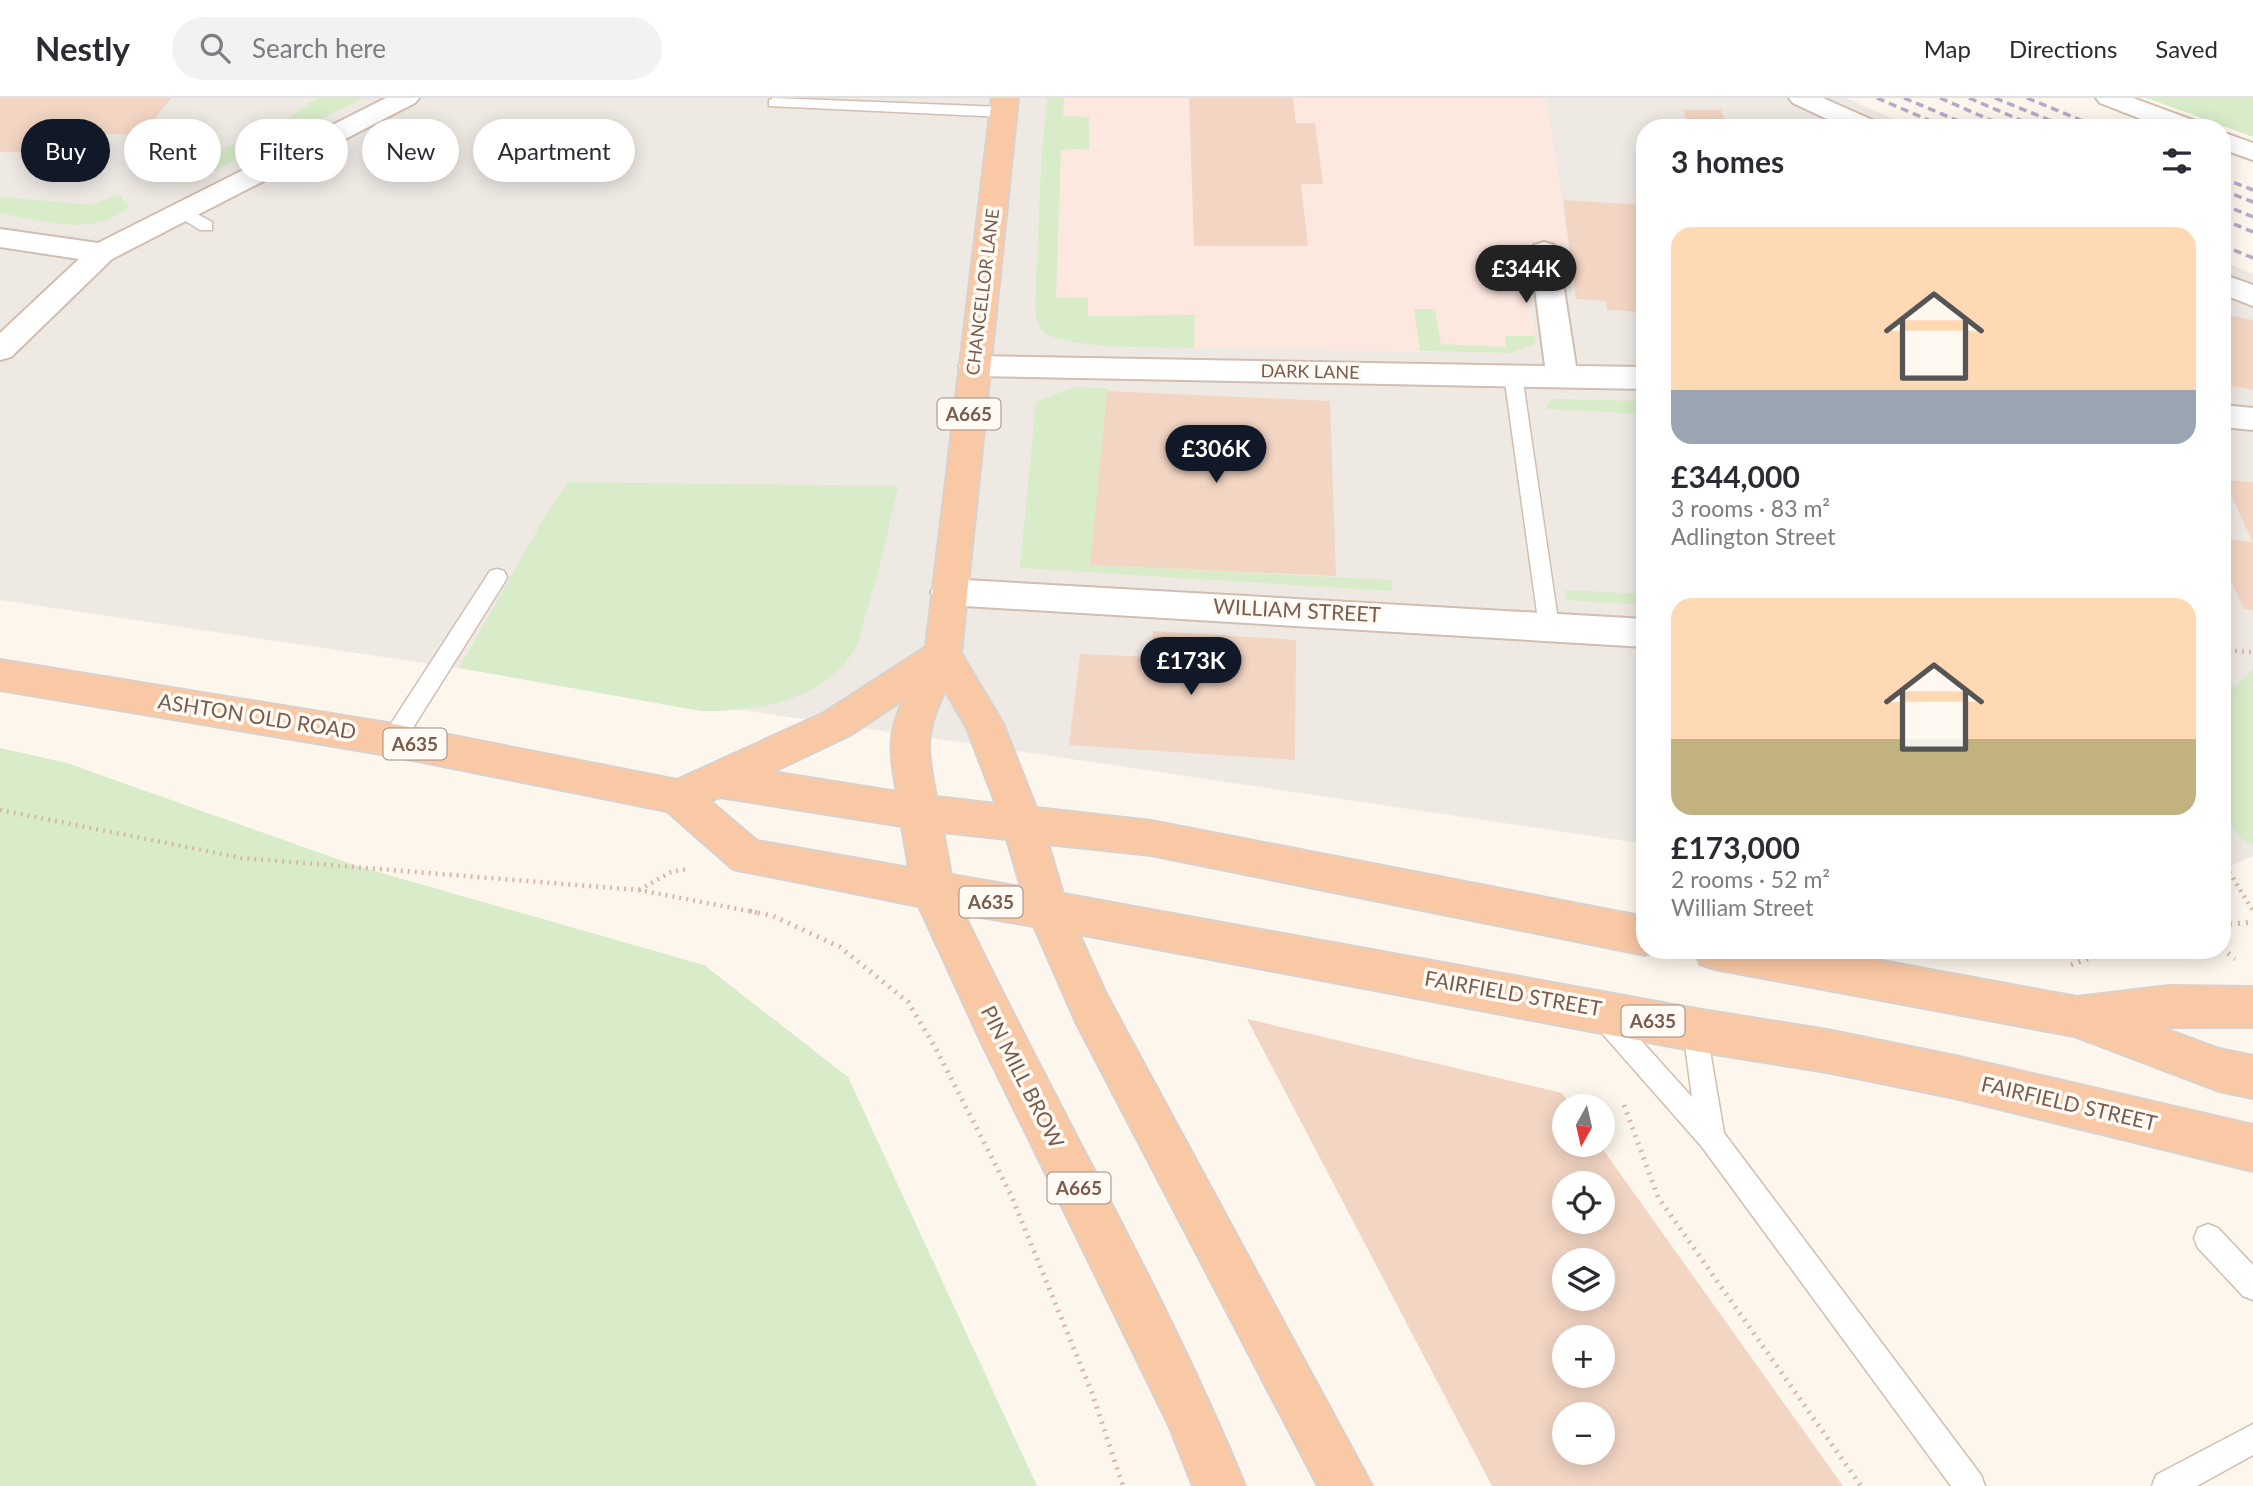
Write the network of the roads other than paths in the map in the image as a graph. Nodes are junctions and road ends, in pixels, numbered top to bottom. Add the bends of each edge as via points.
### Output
1 (406, 98) edge
2 (2109, 98) edge
3 (774, 103) dead end
4 (1814, 103) edge
5 (1004, 105) edge
6 (1806, 119) edge
7 (1849, 119) edge
8 (2165, 119) edge
9 (2231, 143) edge
10 (2253, 152) edge
11 (181, 211) junction
12 (206, 226) dead end
13 (0, 238) edge
14 (1544, 251) dead end
15 (103, 253) junction
16 (2231, 287) edge
17 (2253, 296) edge
18 (1, 348) edge
19 (974, 366) junction
20 (1562, 374) junction
21 (1513, 375) junction
22 (1636, 378) edge
23 (2231, 417) edge
24 (2253, 419) edge
25 (497, 577) dead end
26 (948, 592) junction
27 (1549, 627) junction
28 (1636, 632) edge
29 (943, 654) junction
30 (0, 674) edge
31 (393, 740) junction
32 (718, 780) junction
33 (678, 797) junction
34 (918, 812) junction
35 (1021, 822) junction
36 (934, 892) junction
37 (1048, 912) junction
38 (1636, 934) edge
39 (1764, 959) edge
40 (2253, 1007) edge
41 (1597, 1009) junction
42 (2074, 1016) junction
43 (1696, 1030) junction
44 (2253, 1077) edge
45 (1711, 1138) junction
46 (2253, 1148) edge
47 (2208, 1238) dead end
48 (2253, 1286) edge
49 (2253, 1439) edge
50 (1219, 1486) edge
51 (1346, 1486) edge
52 (1970, 1486) edge
53 (2167, 1486) edge

1 - 11 street
2 - 8 street
3 - 5 lane
4 - 6 street
4 - 7 street
5 - 19 highway, CHANCELLOR LANE / A665
9 - 10 street
11 - 12 lane
11 - 15 street
13 - 15 street
14 - 20 street
15 - 18 street
16 - 17 street
19 - 21 street, DARK LANE
19 - 26 highway, CHANCELLOR LANE / A665
20 - 21 street, DARK LANE
20 - 22 street, DARK LANE
21 - 27 lane
23 - 24 street
25 - 31 lane
26 - 27 street, WILLIAM STREET
26 - 29 highway, CHANCELLOR LANE / A665
27 - 28 street, WILLIAM STREET
29 - 32 highway via 837,724
29 - 34 highway, CHANCELLOR LANE / A665 via 911,723 909,754
29 - 35 highway via 984,724
30 - 31 highway, ASHTON OLD ROAD / A635
31 - 33 highway, ASHTON OLD ROAD / A635
32 - 33 highway
32 - 34 highway
33 - 36 highway, ASHTON OLD ROAD / A635 via 747,857
34 - 35 highway
34 - 36 highway, PIN MILL BROW / A665
35 - 37 highway
35 - 38 highway via 1151,838
36 - 37 highway, FAIRFIELD STREET / A635
36 - 50 highway, PIN MILL BROW / A665 via 995,1025 1189,1411
37 - 41 highway, FAIRFIELD STREET / A635
37 - 51 highway via 1091,1008
39 - 42 highway
40 - 42 highway via 2169,1006
41 - 43 highway, FAIRFIELD STREET / A635
41 - 45 lane
42 - 44 highway via 2219,1070
43 - 45 lane
43 - 46 highway, FAIRFIELD STREET / A635 via 1955,1077
45 - 52 lane
47 - 48 lane
49 - 53 lane

